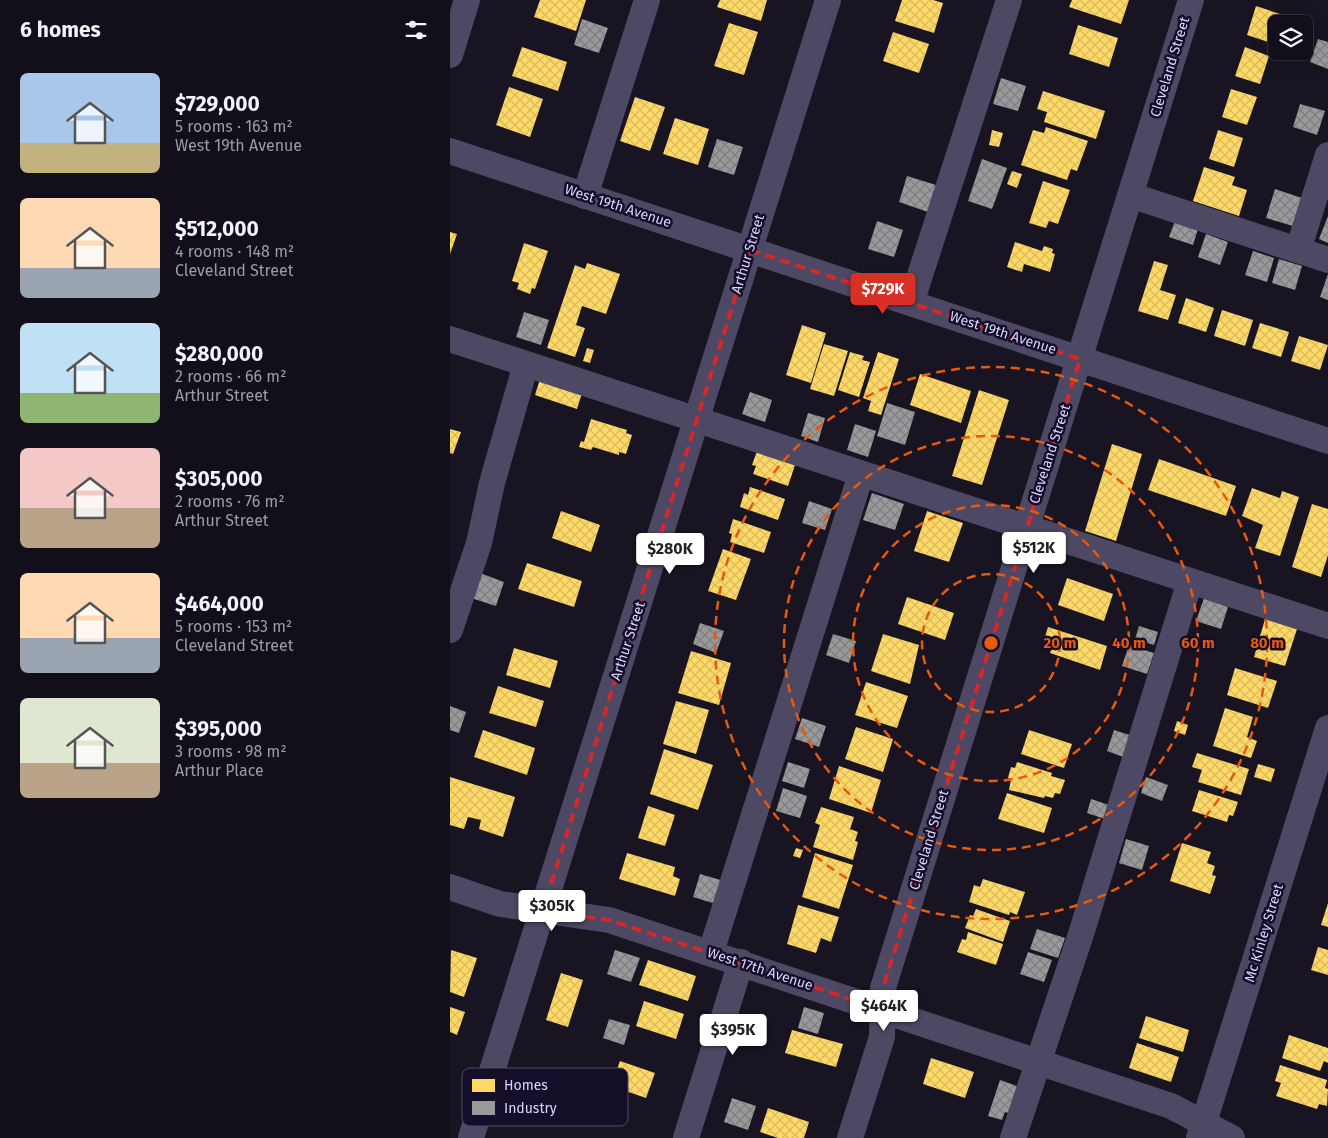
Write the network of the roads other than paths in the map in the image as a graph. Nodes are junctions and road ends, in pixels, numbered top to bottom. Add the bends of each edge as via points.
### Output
1 (467, 0) edge
2 (647, 0) edge
3 (828, 0) edge
4 (1009, 0) edge
5 (1191, 0) edge
6 (450, 55) edge
7 (450, 151) edge
8 (1328, 155) edge
9 (1130, 195) junction
10 (585, 196) junction
11 (750, 250) junction
12 (1298, 250) junction
13 (1328, 260) edge
14 (911, 303) junction
15 (450, 339) edge
16 (1080, 359) junction
17 (526, 364) junction
18 (698, 420) junction
19 (1328, 441) edge
20 (862, 474) junction
21 (1027, 528) junction
22 (1190, 581) junction
23 (1328, 626) edge
24 (450, 630) edge
25 (1328, 728) edge
26 (450, 887) edge
27 (543, 910) junction
28 (711, 952) junction
29 (741, 962) junction
30 (882, 1009) junction
31 (1037, 1062) junction
32 (493, 1068) edge
33 (475, 1126) edge
34 (1202, 1131) edge
35 (471, 1138) edge
36 (686, 1138) edge
37 (850, 1138) edge
38 (1013, 1138) edge
39 (1232, 1138) edge

1 - 6 street
2 - 10 street
3 - 11 street, Arthur Street
4 - 14 street
5 - 9 street, Cleveland Street
7 - 10 street, West 19th Avenue
8 - 12 street
9 - 12 street
9 - 16 street, Cleveland Street
10 - 11 street, West 19th Avenue
11 - 14 street, West 19th Avenue
11 - 18 street, Arthur Street
12 - 13 street
14 - 16 street, West 19th Avenue
15 - 17 street
16 - 19 street, West 19th Avenue
16 - 21 street, Cleveland Street
17 - 18 street
17 - 24 street via 492,482 479,543
18 - 20 street
18 - 27 street, Arthur Street
20 - 21 street
20 - 28 street
21 - 22 street
21 - 30 street, Cleveland Street via 883,988
22 - 23 street
22 - 31 street via 1081,934
25 - 34 street, Mc Kinley Street
26 - 27 street, West 17th Avenue via 500,904
27 - 28 street, West 17th Avenue via 609,920
27 - 32 street, Arthur Street
28 - 29 street, West 17th Avenue
29 - 30 street, West 17th Avenue
29 - 36 street
30 - 31 street, West 17th Avenue
30 - 37 street, Cleveland Street via 882,1037
31 - 34 street, West 17th Avenue via 1172,1106
31 - 38 street
33 - 35 street, Arthur Street
34 - 39 street, West 17th Avenue

